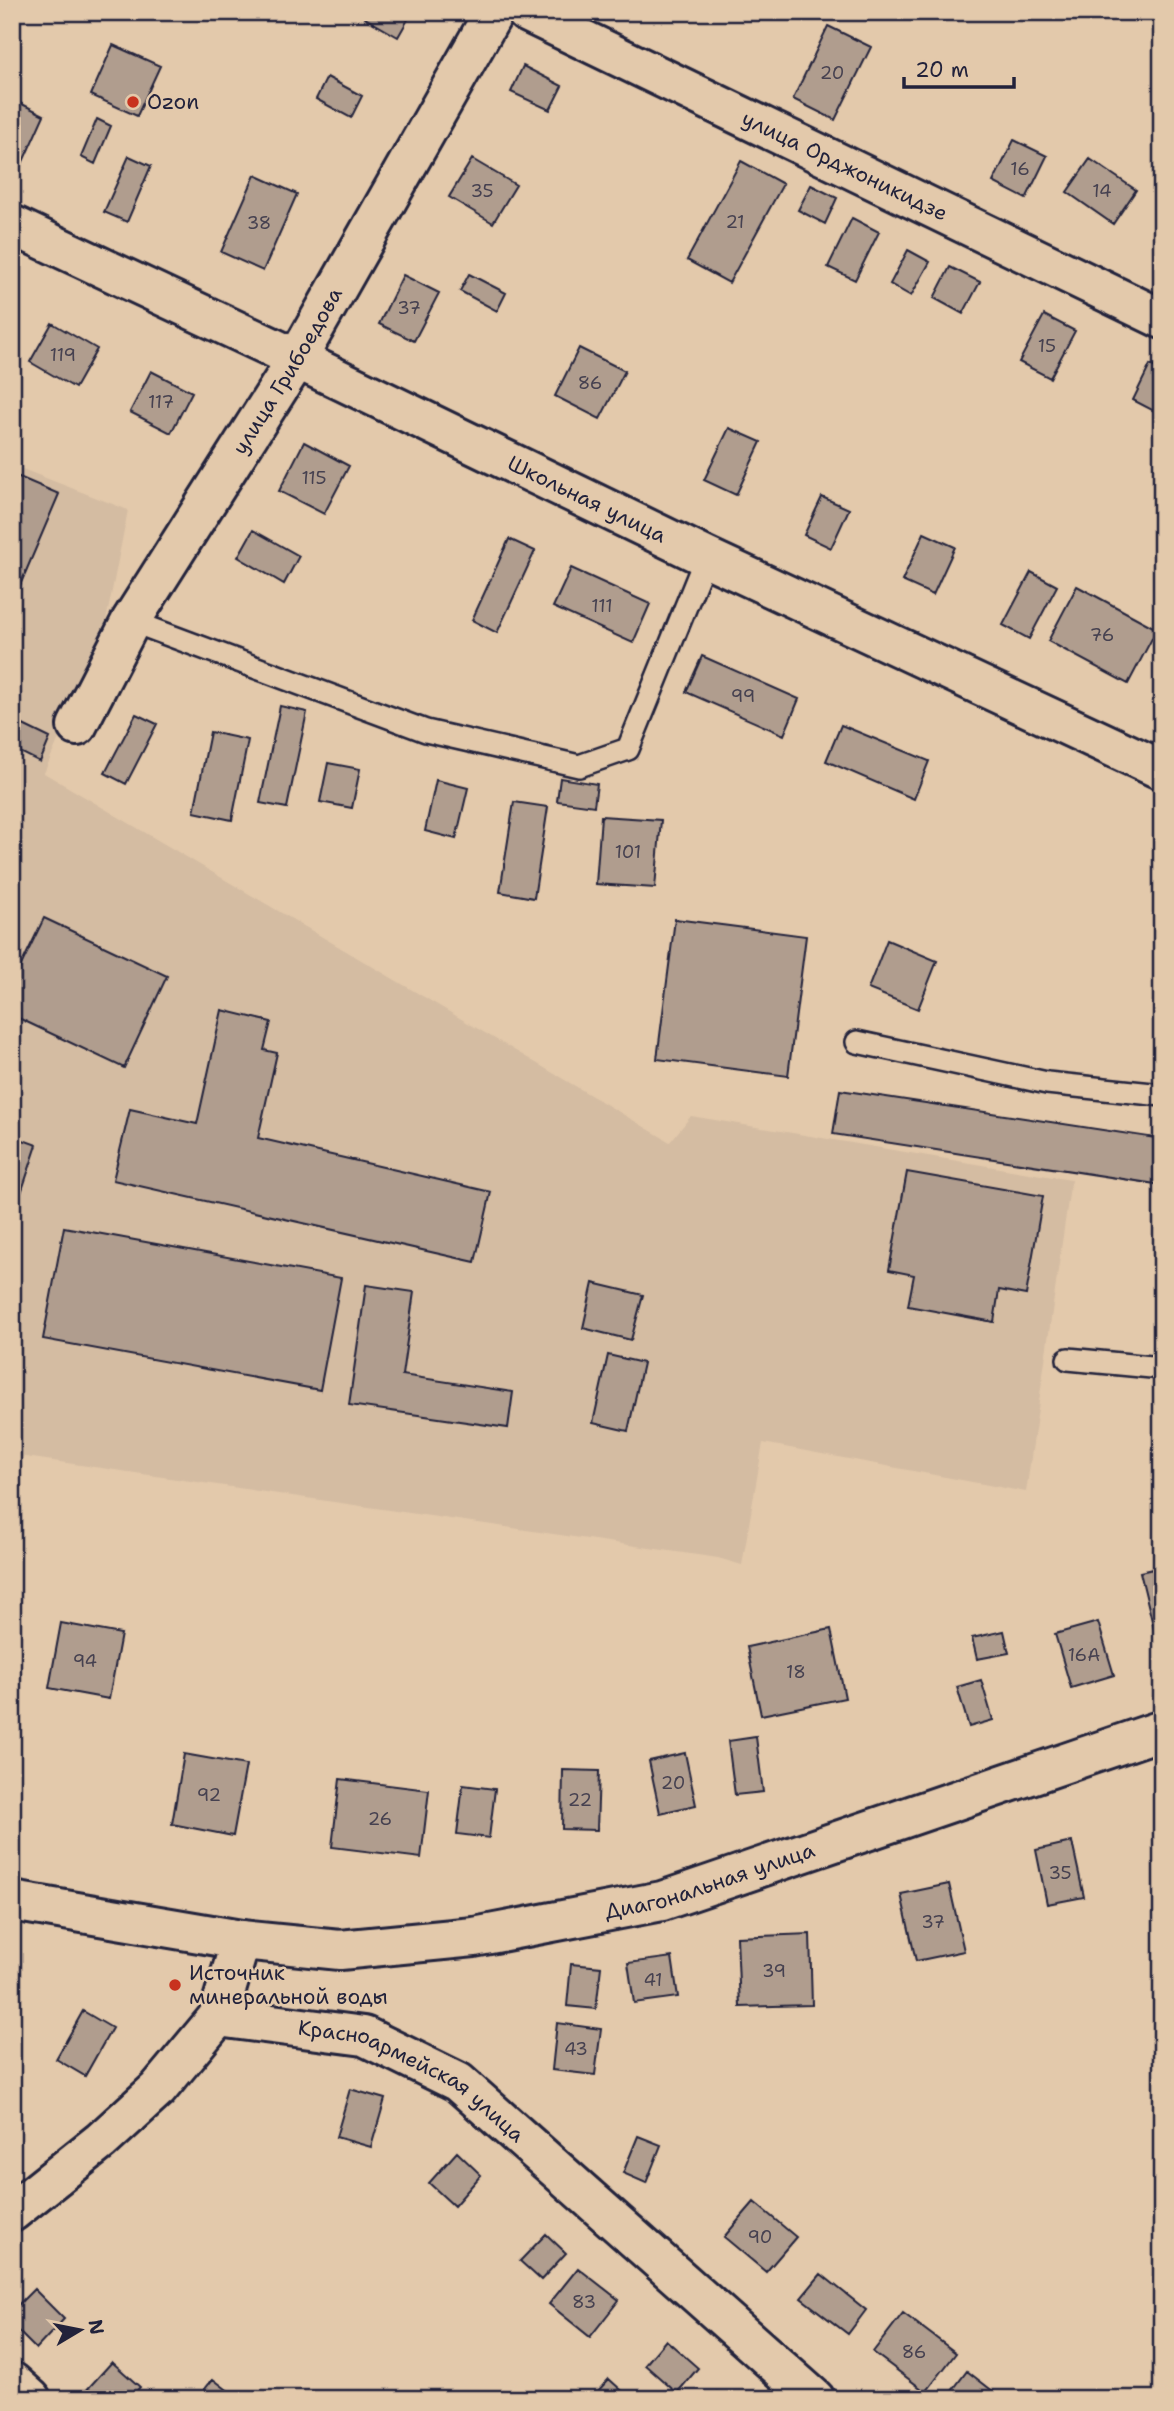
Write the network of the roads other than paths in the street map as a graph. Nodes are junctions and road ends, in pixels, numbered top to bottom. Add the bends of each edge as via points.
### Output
1 (494, 12) edge
2 (526, 12) edge
3 (12, 225) edge
4 (1162, 319) edge
5 (296, 359) junction
6 (706, 557) junction
7 (131, 621) junction
8 (77, 726) dead end
9 (1162, 770) edge
10 (857, 1042) dead end
11 (1162, 1095) edge
12 (1068, 1359) dead end
13 (1162, 1368) edge
14 (1162, 1730) edge
15 (12, 1901) edge
16 (241, 1940) junction
17 (218, 2017) junction
18 (12, 2212) edge
19 (12, 2382) edge
20 (30, 2399) edge
21 (815, 2399) edge

1 - 5 street, улица Грибоедова
2 - 4 street, улица Орджоникидзе
3 - 5 street, Школьная улица
5 - 6 street, Школьная улица
5 - 7 street, улица Грибоедова
6 - 7 lane via 628,748 579,766 426,731
6 - 9 street, Школьная улица
7 - 8 street, улица Грибоедова
10 - 11 lane via 1047,1083
12 - 13 lane
14 - 16 street, Диагональная улица via 662,1901 474,1937 340,1950
15 - 16 street
16 - 17 street
17 - 18 street via 158,2089
17 - 21 street, Красноармейская улица via 364,2036 458,2082
19 - 20 street

